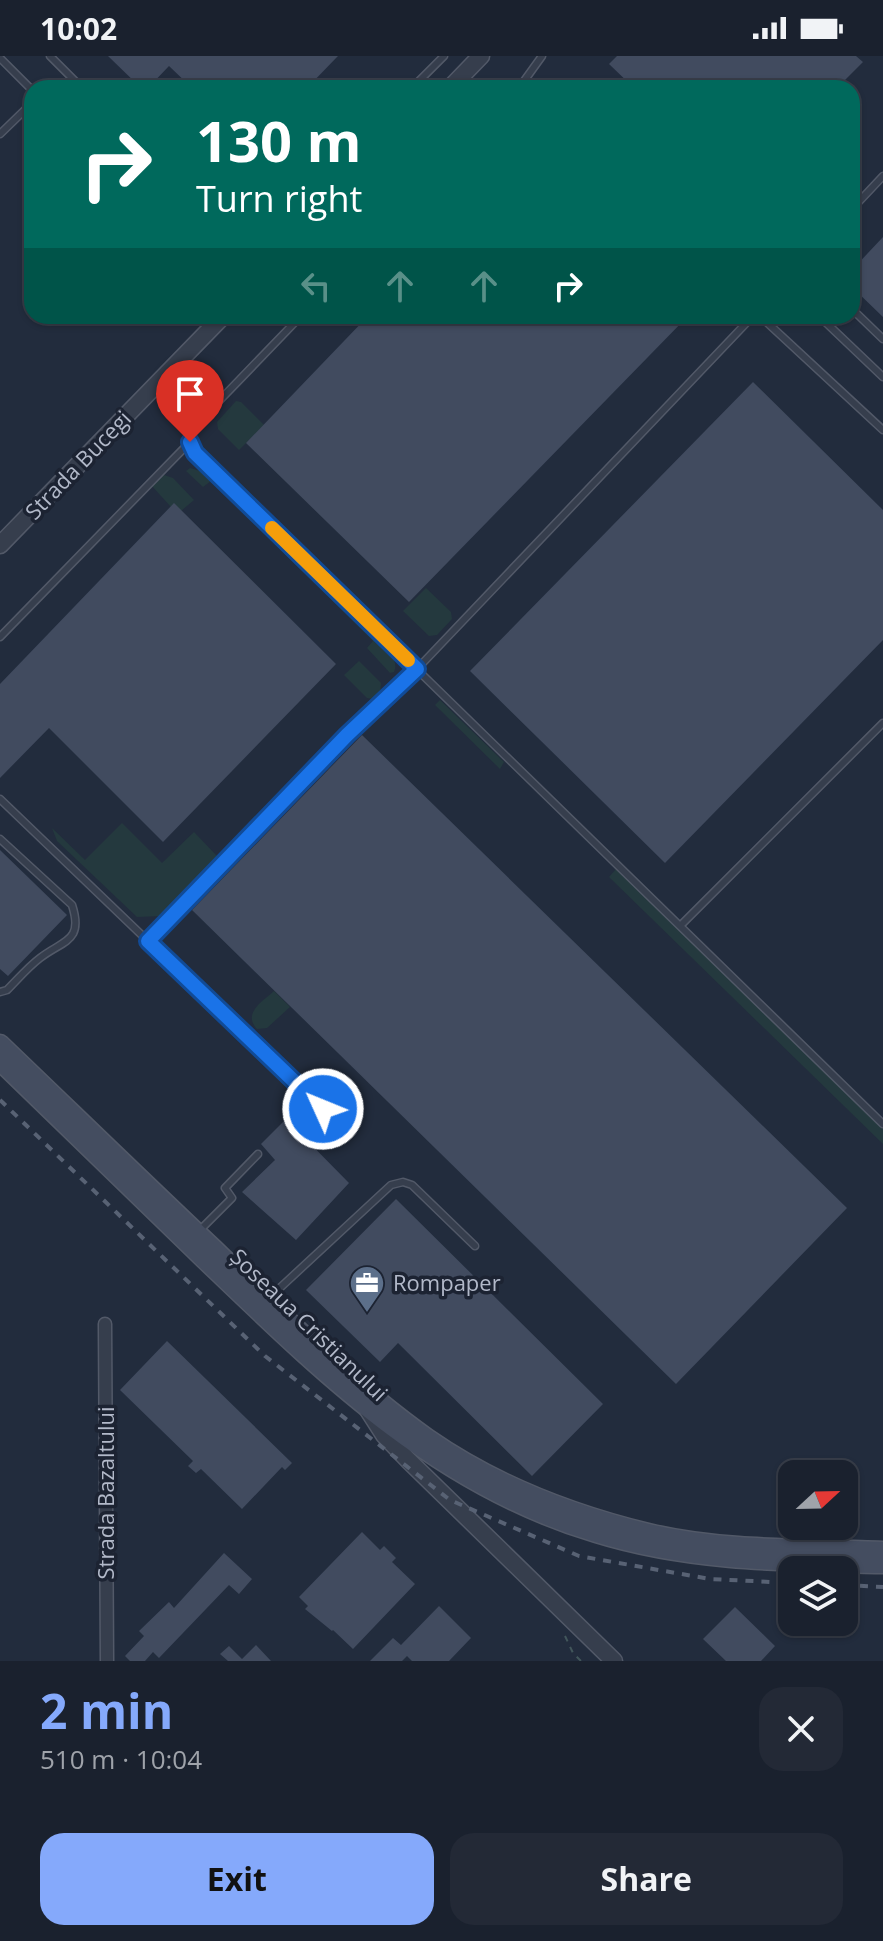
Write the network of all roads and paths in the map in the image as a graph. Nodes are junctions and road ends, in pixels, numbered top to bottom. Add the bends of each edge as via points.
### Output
1 (50, 56) edge
2 (444, 56) edge
3 (481, 56) edge
4 (542, 56) edge
5 (0, 58) edge
6 (74, 80) edge
7 (420, 80) edge
8 (458, 80) edge
9 (525, 80) edge
10 (24, 82) edge
11 (24, 111) edge
12 (0, 134) edge
13 (883, 176) edge
14 (860, 200) edge
15 (860, 317) edge
16 (215, 324) edge
17 (293, 324) edge
18 (745, 324) edge
19 (769, 324) edge
20 (827, 324) edge
21 (883, 339) edge
22 (883, 377) edge
23 (883, 430) edge
24 (190, 442) junction
25 (4, 534) edge
26 (0, 637) edge
27 (417, 669) junction
28 (883, 723) edge
29 (0, 799) edge
30 (0, 839) edge
31 (680, 926) junction
32 (148, 941) junction
33 (0, 992) edge
34 (0, 1044) edge
35 (0, 1061) edge
36 (323, 1109) dead end
37 (883, 1124) edge
38 (258, 1154) dead end
39 (197, 1233) junction
40 (475, 1246) dead end
41 (266, 1300) junction
42 (105, 1324) dead end
43 (367, 1408) junction
44 (883, 1551) edge
45 (883, 1564) edge
46 (574, 1622) junction
47 (107, 1661) edge
48 (581, 1661) edge
49 (614, 1661) edge

1 - 6 lane
2 - 7 lane
3 - 8 street
4 - 9 lane
5 - 10 lane
11 - 12 lane
13 - 14 lane
15 - 21 lane
16 - 25 street, Strada Bucegi
17 - 24 lane via 193,428
18 - 27 lane
19 - 23 lane
20 - 22 lane
24 - 26 lane
24 - 27 lane via 195,453
27 - 31 lane
27 - 32 lane
28 - 31 lane
29 - 32 lane
30 - 33 lane via 72,905 77,919 67,943
31 - 37 lane
32 - 36 lane
34 - 39 main road, Șoseaua Cristianului
35 - 43 main road, Șoseaua Cristianului
38 - 39 lane via 225,1188 232,1198
39 - 41 main road, Șoseaua Cristianului
40 - 41 lane via 412,1185 391,1185
41 - 44 main road, Șoseaua Cristianului via 428,1439 563,1508 695,1541
42 - 47 street, Strada Bazaltului
43 - 45 main road via 476,1482 540,1514 597,1534 724,1559
43 - 46 street, Șoseaua Cristianului via 408,1460
46 - 48 path via 565,1636
46 - 49 street, Șoseaua Cristianului

